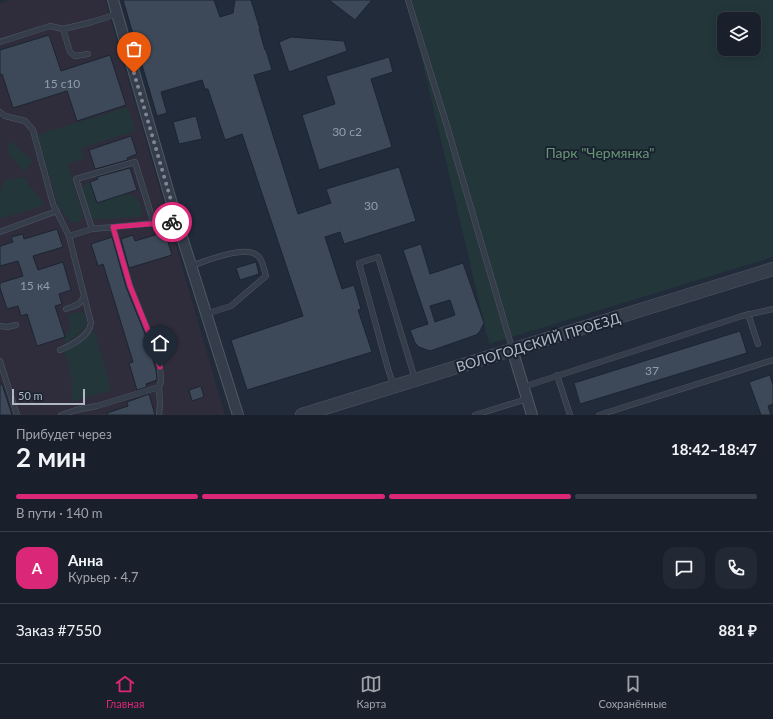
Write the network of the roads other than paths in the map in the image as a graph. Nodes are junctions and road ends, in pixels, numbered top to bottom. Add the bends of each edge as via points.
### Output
1 (113, 0) edge
2 (408, 0) edge
3 (117, 14) junction
4 (63, 29) junction
5 (0, 42) edge
6 (88, 54) dead end
7 (0, 112) edge
8 (57, 212) junction
9 (177, 221) junction
10 (154, 224) junction
11 (113, 227) junction
12 (92, 229) junction
13 (0, 232) edge
14 (69, 236) junction
15 (191, 266) junction
16 (773, 269) edge
17 (84, 296) junction
18 (78, 305) junction
19 (87, 308) junction
20 (66, 309) dead end
21 (773, 309) edge
22 (206, 314) junction
23 (748, 314) junction
24 (16, 324) dead end
25 (0, 326) edge
26 (758, 344) dead end
27 (512, 349) junction
28 (60, 350) dead end
29 (773, 360) edge
30 (0, 361) edge
31 (558, 375) junction
32 (415, 380) junction
33 (394, 386) junction
34 (159, 387) junction
35 (524, 387) junction
36 (527, 399) junction
37 (17, 415) edge
38 (61, 415) edge
39 (159, 415) edge
40 (238, 415) edge
41 (302, 415) edge
42 (475, 415) edge
43 (532, 415) edge
44 (570, 415) edge
45 (599, 415) edge

1 - 3 street
2 - 27 lane
3 - 4 lane
3 - 9 street
4 - 5 lane via 50,26
4 - 6 lane via 70,52 74,56
7 - 8 lane via 5,116 25,121 33,130
8 - 13 lane
8 - 14 lane
9 - 10 lane
9 - 15 street
10 - 11 lane
10 - 12 lane via 135,162 76,179
11 - 12 lane
11 - 34 lane via 130,286 160,367
12 - 14 lane
14 - 17 lane
15 - 22 street
15 - 22 lane via 248,251 260,257 266,276 231,306
16 - 27 street, ВОЛОГОДСКИЙ ПРОЕЗД
17 - 18 lane
17 - 19 lane
18 - 19 lane
18 - 20 lane
19 - 28 lane via 90,327 75,342
21 - 23 lane
22 - 40 street
23 - 26 lane
23 - 31 lane
24 - 25 lane
27 - 32 street, ВОЛОГОДСКИЙ ПРОЕЗД
27 - 35 street
29 - 45 lane
30 - 37 lane
31 - 35 lane
31 - 44 lane
32 - 33 street, ВОЛОГОДСКИЙ ПРОЕЗД
32 - 33 lane via 378,257 359,263
33 - 41 street, ВОЛОГОДСКИЙ ПРОЕЗД
34 - 38 lane
34 - 39 lane
35 - 36 street
36 - 42 lane
36 - 43 street

